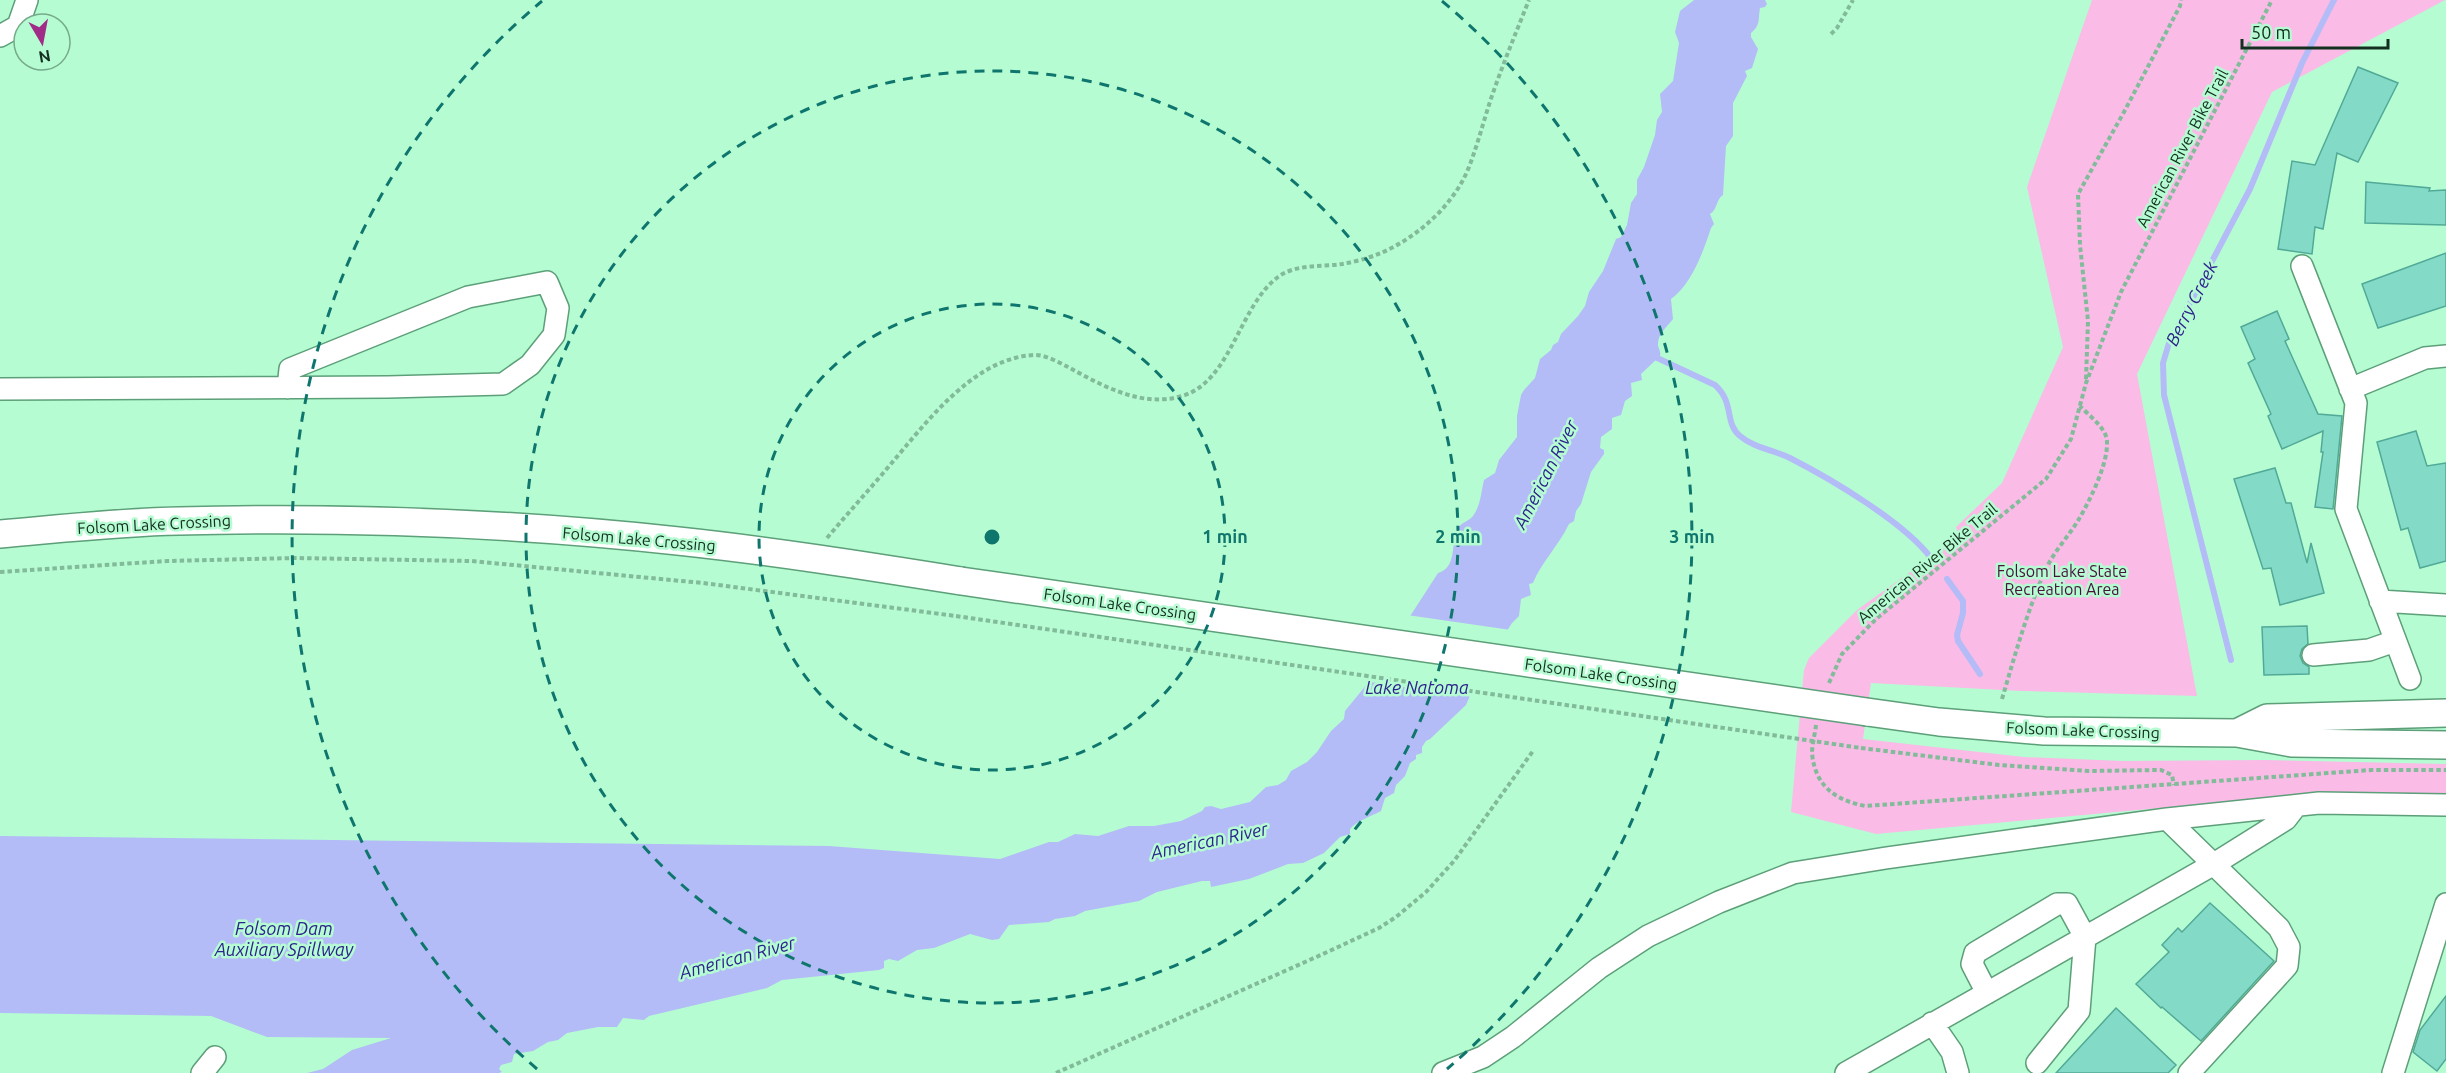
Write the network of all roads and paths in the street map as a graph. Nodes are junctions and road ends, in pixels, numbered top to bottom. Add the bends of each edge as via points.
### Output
1 (27, 0) edge
2 (1529, 0) edge
3 (1853, 0) edge
4 (2181, 0) edge
5 (2272, 0) edge
6 (1831, 34) dead end
7 (0, 36) edge
8 (2302, 266) dead end
9 (2446, 356) edge
10 (2086, 383) junction
11 (288, 387) junction
12 (0, 389) edge
13 (2350, 389) junction
14 (2080, 405) junction
15 (0, 534) edge
16 (809, 558) junction
17 (0, 572) edge
18 (2380, 601) junction
19 (2446, 605) edge
20 (2395, 641) junction
21 (2313, 655) dead end
22 (2410, 679) dead end
23 (1826, 692) dead end
24 (2002, 699) dead end
25 (2446, 713) edge
26 (1816, 724) dead end
27 (2237, 733) junction
28 (2446, 745) edge
29 (1533, 751) dead end
30 (2446, 770) edge
31 (2174, 785) junction
32 (2446, 805) edge
33 (2296, 806) junction
34 (2168, 819) junction
35 (2214, 864) junction
36 (2446, 904) edge
37 (2085, 937) junction
38 (1986, 993) junction
39 (1932, 1023) junction
40 (2037, 1063) dead end
41 (1056, 1073) edge
42 (1443, 1073) edge
43 (1846, 1073) edge
44 (1958, 1073) edge
45 (2189, 1073) edge
46 (2393, 1073) edge

1 - 7 lane via 18,26
2 - 16 path via 1468,169 1445,207 1420,230 1381,253 1344,264 1300,268 1279,276 1264,290 1210,380 1195,392 1144,400 1109,389 1038,355 1002,362 968,383 931,416
3 - 6 path
4 - 10 path via 2078,194 2088,321
5 - 10 path, American River Bike Trail via 2121,292
8 - 13 lane
9 - 13 lane via 2425,358
10 - 14 path, American River Bike Trail
11 - 11 lane via 290,369 468,297 547,282 558,308 554,335 530,365 503,384
11 - 12 lane
13 - 18 lane via 2356,403 2346,509
14 - 23 path, American River Bike Trail via 2071,439 2046,479 1876,619 1842,654
14 - 24 path via 2106,436 2103,467 2080,518 2038,587
15 - 16 main road, Folsom Lake Crossing via 177,521 318,520 594,533
16 - 27 main road, Folsom Lake Crossing, bridge via 1939,722 2044,731
17 - 31 path, bridge via 167,561 295,558 471,561 703,583 1999,765 2088,771 2161,770 2172,775
18 - 19 lane
18 - 20 lane
20 - 21 lane via 2369,650
20 - 22 lane
25 - 27 main road, Folsom Lake Crossing via 2267,718
26 - 31 path via 1812,753 1819,776 1832,794 1844,802 1865,806
27 - 28 main road, Folsom Lake Crossing via 2292,743
29 - 41 path via 1454,861 1396,917 1323,954
30 - 31 path via 2371,770
32 - 33 lane via 2324,802
33 - 34 lane
33 - 35 lane via 2286,819
34 - 35 lane
34 - 42 lane via 1793,873 1648,936 1599,968 1513,1037 1483,1057
35 - 37 lane
35 - 45 lane via 2279,928 2289,947 2287,966
36 - 46 lane
37 - 38 lane
37 - 38 lane via 2067,904 2057,904 1975,953 1972,964
37 - 40 lane via 2079,1011
38 - 39 lane
39 - 43 lane
39 - 44 lane via 1952,1052

